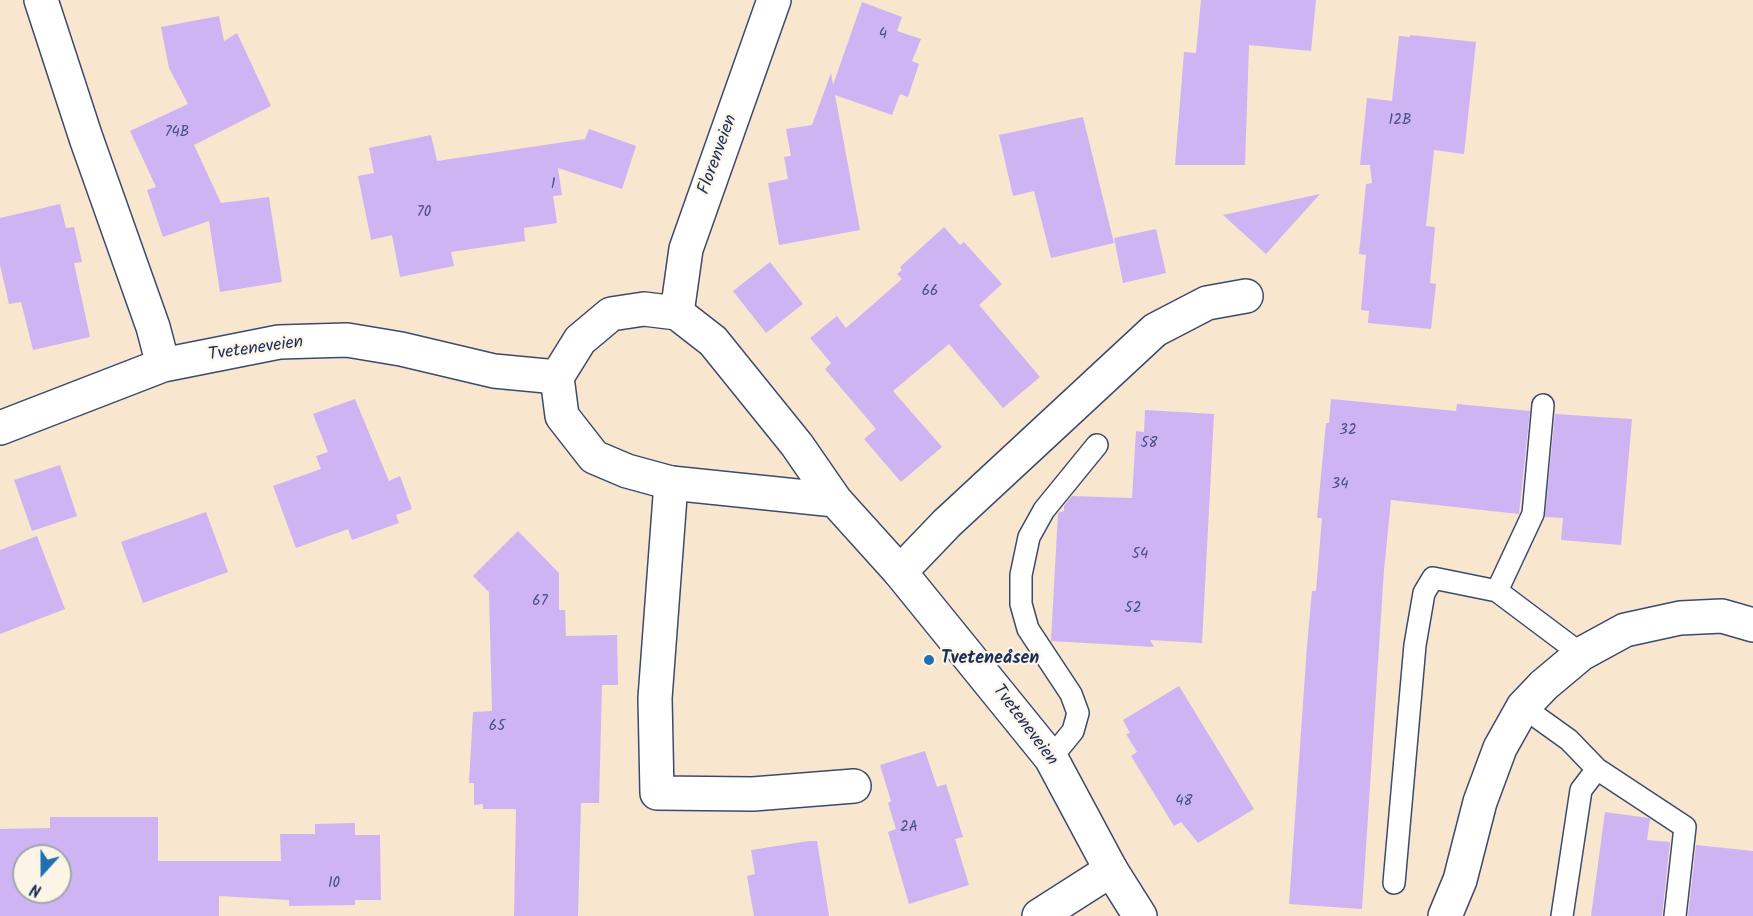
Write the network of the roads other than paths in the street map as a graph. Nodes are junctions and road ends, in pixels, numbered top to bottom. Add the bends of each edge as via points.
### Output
1 (41, 0) edge
2 (774, 0) edge
3 (1246, 296) dead end
4 (677, 313) junction
5 (163, 365) junction
6 (557, 377) junction
7 (1543, 405) dead end
8 (0, 428) edge
9 (1097, 446) dead end
10 (671, 483) junction
11 (835, 500) junction
12 (900, 572) junction
13 (1497, 591) junction
14 (1753, 626) edge
15 (1581, 654) junction
16 (1523, 706) junction
17 (1051, 758) junction
18 (1597, 769) junction
19 (854, 786) dead end
20 (1112, 870) junction
21 (1394, 883) dead end
22 (1039, 916) edge
23 (1140, 916) edge
24 (1445, 916) edge
25 (1562, 916) edge
26 (1676, 916) edge

1 - 5 street
2 - 4 street, Florenveien via 686,249
3 - 12 street via 1207,303 1155,330
4 - 6 street via 644,309 611,314 580,340
4 - 11 street, Tveteneveien via 713,341 797,445
5 - 6 street, Tveteneveien via 279,342 347,340 494,371
5 - 8 street, Tveteneveien
6 - 10 street via 562,416 594,457
7 - 13 lane via 1533,514
9 - 17 lane via 1044,510 1029,537 1021,575 1028,629 1071,693 1078,713 1073,731
10 - 11 street
10 - 19 street via 655,698 657,793 753,794
11 - 12 street, Tveteneveien
12 - 17 street, Tveteneveien
13 - 15 lane
13 - 21 lane via 1433,578 1424,593 1415,645
14 - 15 street via 1722,616 1680,618 1625,630
15 - 16 street
16 - 18 lane via 1569,740
16 - 24 street via 1500,748 1480,802 1460,880
17 - 20 street, Tveteneveien
18 - 25 lane via 1581,790
18 - 26 lane via 1685,827
20 - 22 street
20 - 23 street, Tveteneveien

